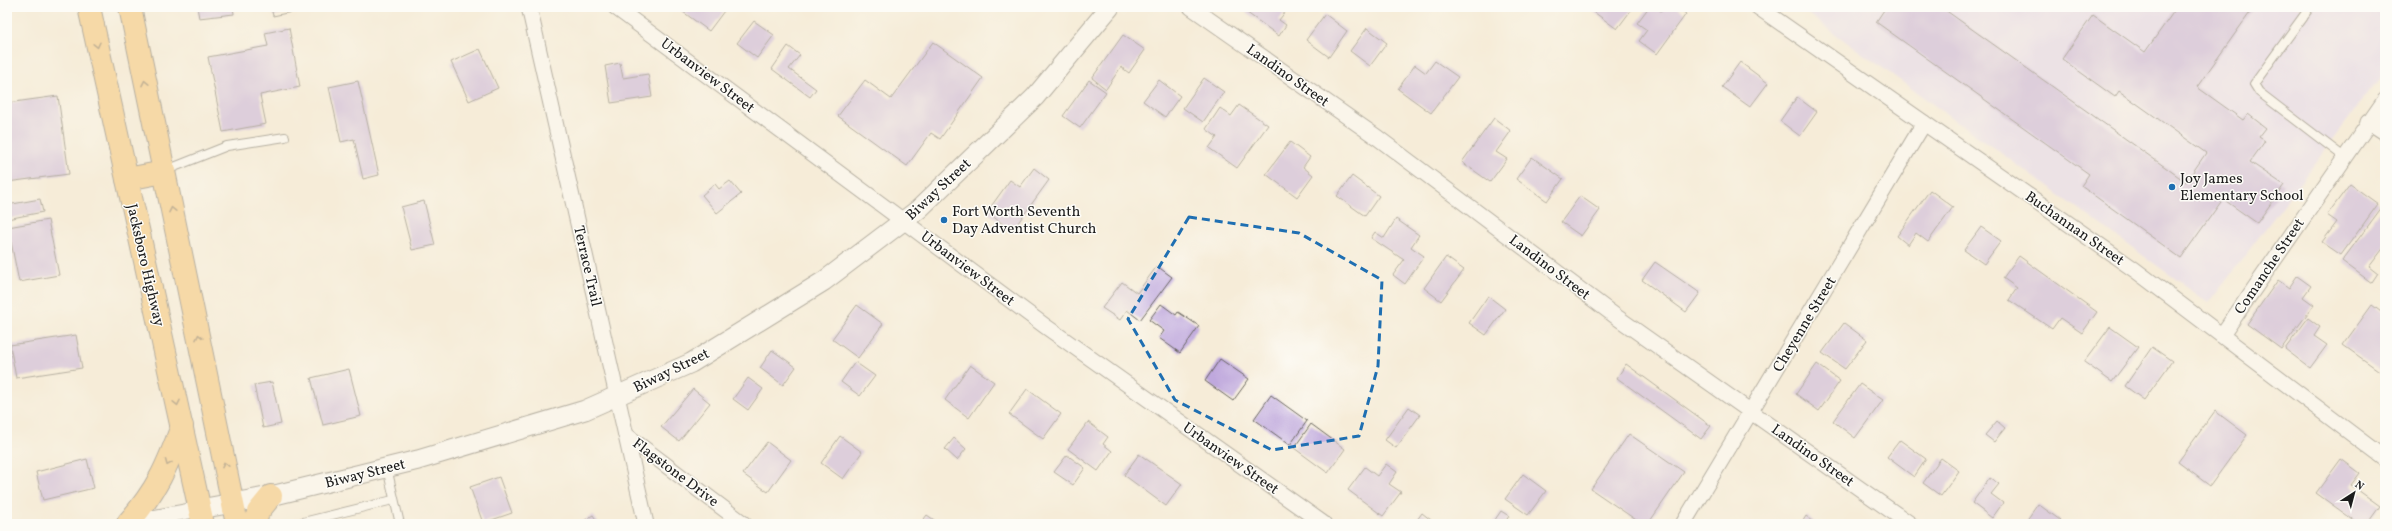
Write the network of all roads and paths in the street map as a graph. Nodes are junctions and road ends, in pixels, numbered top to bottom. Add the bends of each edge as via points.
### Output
1 (89, 7) edge
2 (130, 7) edge
3 (529, 7) edge
4 (615, 7) edge
5 (1110, 7) edge
6 (1191, 7) edge
7 (1758, 7) edge
8 (2310, 7) edge
9 (2382, 7) edge
10 (2385, 9) edge
11 (2385, 100) edge
12 (2368, 122) junction
13 (1924, 123) junction
14 (2385, 134) edge
15 (285, 137) dead end
16 (2344, 157) junction
17 (164, 172) junction
18 (127, 179) junction
19 (904, 221) junction
20 (2222, 335) junction
21 (617, 396) junction
22 (1752, 411) junction
23 (182, 426) junction
24 (626, 435) junction
25 (2385, 459) edge
26 (387, 468) junction
27 (271, 496) junction
28 (393, 500) junction
29 (233, 503) junction
30 (201, 516) edge
31 (127, 524) edge
32 (237, 524) edge
33 (255, 524) edge
34 (295, 524) edge
35 (400, 524) edge
36 (646, 524) edge
37 (744, 524) edge
38 (1324, 524) edge
39 (1683, 524) edge
40 (1910, 524) edge

1 -> 18 main road, Jacksboro Highway
17 -> 2 main road
3 - 21 street, Terrace Trail
4 - 19 street, Urbanview Street
5 - 19 street, Biway Street via 1035,97
6 - 22 street, Landino Street via 1378,138 1618,318
7 - 13 street, Buchannan Street
8 - 16 lane via 2254,84 2259,92
9 - 10 lane
11 - 12 street, Comanche Street
12 - 14 street
12 - 16 street, Comanche Street
13 - 20 street, Buchannan Street via 2135,270
13 - 22 street, Cheyenne Street
15 - 17 lane via 228,146
16 - 20 street, Comanche Street
17 - 18 main road
29 -> 17 main road
18 -> 23 main road, Jacksboro Highway
19 - 21 street, Biway Street via 824,281 691,363
19 - 38 street, Urbanview Street via 1045,326
20 - 25 street, Buchannan Street
21 - 24 street, Terrace Trail
21 - 26 street, Biway Street via 585,410
22 - 39 street, Cheyenne Street
22 - 40 street, Landino Street
23 - 30 main road, Jacksboro Highway
23 -> 31 main road via 161,480
24 - 36 street, Terrace Trail
24 - 37 street, Flagstone Drive
26 - 27 street, Biway Street
26 - 28 lane
27 - 29 street, Biway Street
27 - 33 main road via 258,512
28 - 34 lane
28 - 35 lane
29 - 30 street, Biway Street
29 - 32 main road
30 - 31 street, Biway Street

